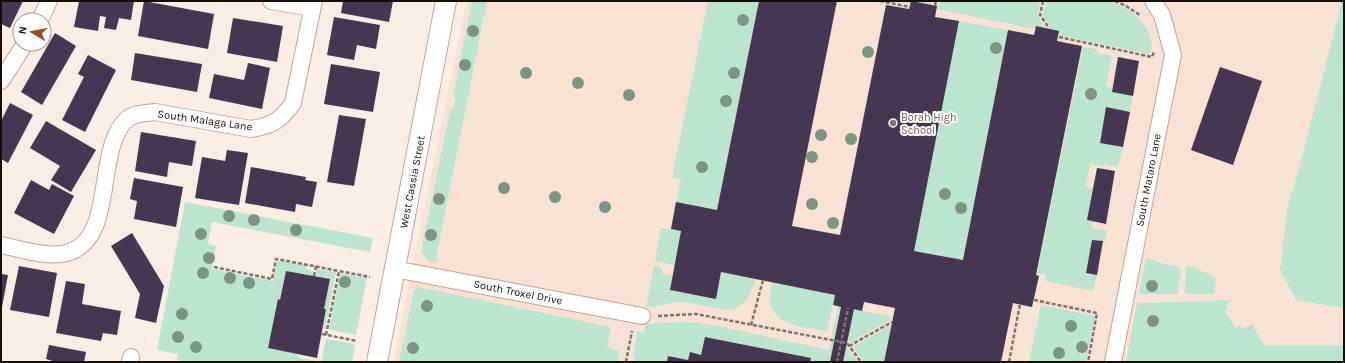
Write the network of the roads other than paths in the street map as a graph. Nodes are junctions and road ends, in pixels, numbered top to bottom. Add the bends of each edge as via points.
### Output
1 (49, 1) edge
2 (271, 1) edge
3 (446, 1) edge
4 (1153, 1) edge
5 (313, 5) edge
6 (44, 12) edge
7 (20, 52) edge
8 (1, 81) edge
9 (1, 245) edge
10 (394, 269) junction
11 (639, 316) road end
12 (376, 362) edge
13 (1113, 362) edge

1 - 6 street
2 - 5 street
3 - 10 street, West Cassia Street
4 - 13 street, South Mataro Lane via 1162,15 1173,55
5 - 9 street, South Malaga Lane via 293,103 286,114 276,122 251,129 155,112 134,116 127,120 112,145 98,219 92,234 81,245 68,253 52,254
7 - 8 street
10 - 11 street, South Troxel Drive
10 - 12 street, West Cassia Street

